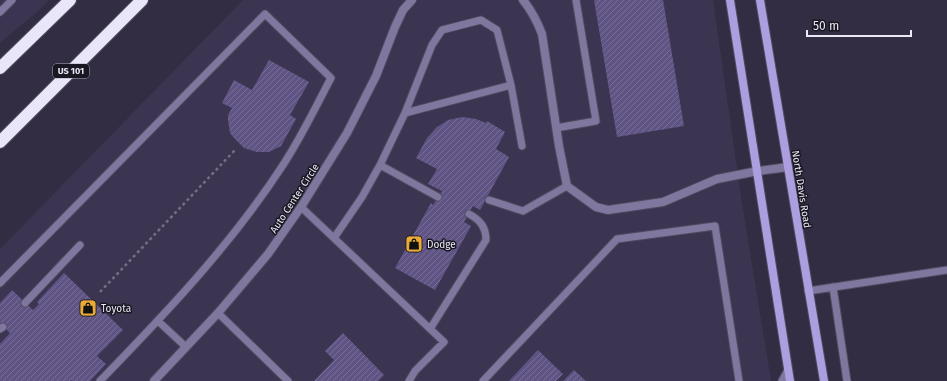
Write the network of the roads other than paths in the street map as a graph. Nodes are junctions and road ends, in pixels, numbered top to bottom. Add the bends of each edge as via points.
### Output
1 (12, 0) edge
2 (70, 0) edge
3 (142, 0) edge
4 (412, 0) edge
5 (523, 0) edge
6 (576, 0) edge
7 (730, 0) edge
8 (760, 0) edge
9 (0, 12) edge
10 (0, 68) edge
11 (511, 85) junction
12 (405, 113) junction
13 (556, 128) junction
14 (0, 142) edge
15 (522, 146) dead end
16 (380, 165) junction
17 (788, 167) junction
18 (758, 171) junction
19 (567, 186) junction
20 (438, 197) dead end
21 (490, 200) dead end
22 (301, 207) junction
23 (469, 214) dead end
24 (334, 238) junction
25 (80, 245) dead end
26 (947, 270) edge
27 (0, 283) edge
28 (833, 287) junction
29 (808, 291) junction
30 (25, 303) dead end
31 (218, 313) junction
32 (158, 321) junction
33 (430, 329) junction
34 (186, 347) junction
35 (788, 370) junction
36 (100, 381) edge
37 (154, 381) edge
38 (288, 381) edge
39 (409, 381) edge
40 (483, 381) edge
41 (739, 381) edge
42 (782, 381) edge
43 (790, 381) edge
44 (824, 381) edge
45 (847, 381) edge

1 - 9 lane
2 - 10 highway
3 - 14 highway, US 101
4 - 22 street, Auto Center Circle via 403,10 376,76 347,133
5 - 13 street via 538,21 542,34
6 - 13 lane via 596,120
7 - 18 main road
8 - 17 main road, North Davis Road
11 - 12 lane
11 - 12 lane via 497,30 481,20 442,30 432,45
11 - 15 lane
12 - 16 lane
13 - 19 street
16 - 20 lane
16 - 24 lane
17 - 18 street
17 - 29 main road, North Davis Road
18 - 19 street via 717,179 663,202 608,210 596,207
18 - 35 main road
19 - 21 lane via 523,211
22 - 24 lane
22 - 31 street, Auto Center Circle via 268,254
23 - 33 lane via 482,225 486,232 486,240
24 - 33 lane
25 - 30 lane
26 - 28 lane
27 - 32 lane via 265,14 331,78 281,168 231,236
28 - 29 lane
28 - 45 lane
29 - 44 main road, North Davis Road
31 - 34 street, Auto Center Circle
31 - 38 lane
32 - 34 lane
32 - 36 lane
33 - 39 lane via 444,342 415,371
34 - 37 street, Auto Center Circle
35 - 42 lane
35 - 43 main road
40 - 41 lane via 617,239 715,226

